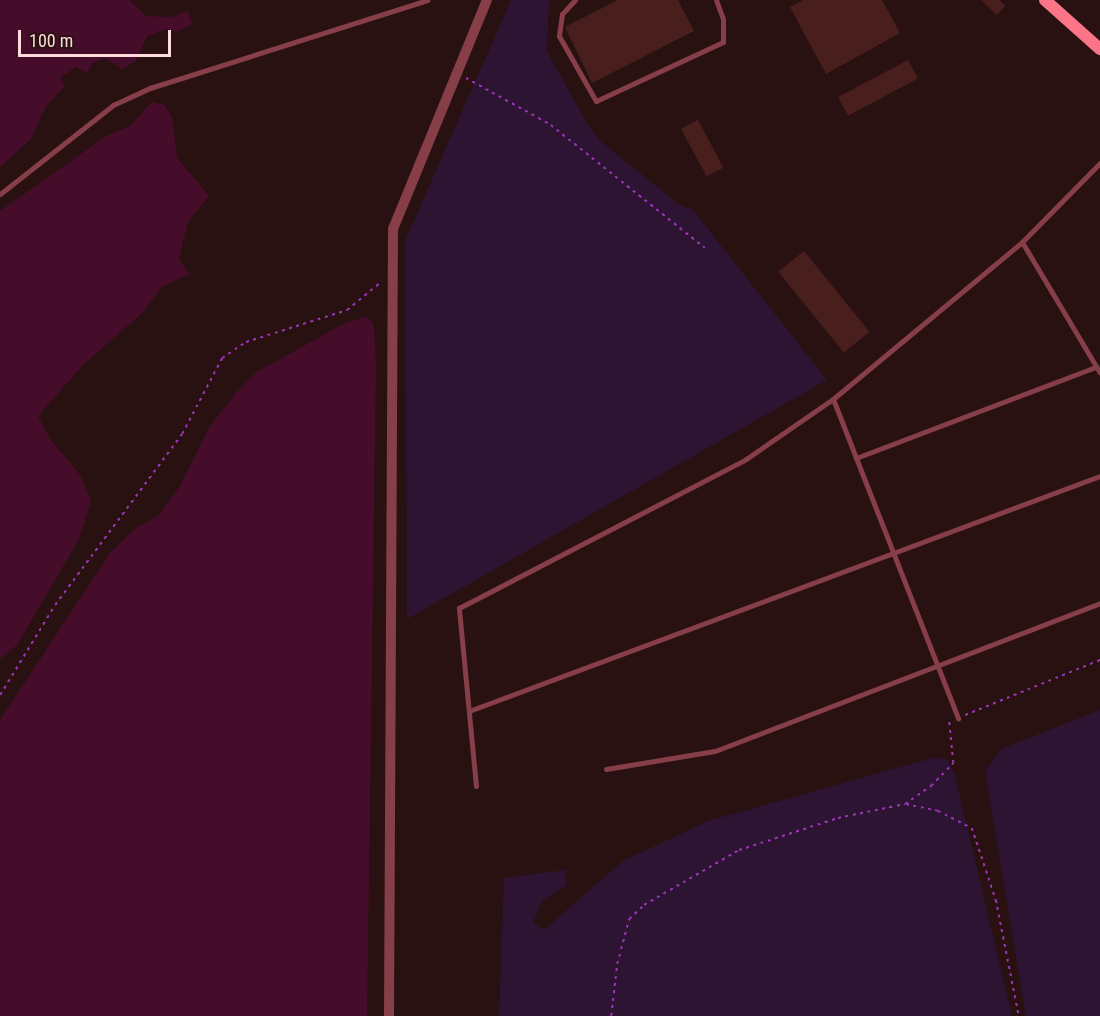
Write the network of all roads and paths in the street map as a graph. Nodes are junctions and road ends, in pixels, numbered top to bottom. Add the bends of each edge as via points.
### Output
1 (427, 0) edge
2 (487, 0) edge
3 (575, 0) edge
4 (716, 0) edge
5 (1045, 0) edge
6 (1100, 49) edge
7 (455, 71) junction
8 (1100, 163) edge
9 (0, 194) edge
10 (1022, 242) junction
11 (705, 248) dead end
12 (392, 273) junction
13 (1096, 367) junction
14 (1100, 373) edge
15 (832, 399) junction
16 (856, 459) junction
17 (1100, 476) edge
18 (894, 554) junction
19 (1100, 603) edge
20 (1100, 660) edge
21 (938, 666) junction
22 (0, 695) edge
23 (469, 711) junction
24 (958, 718) junction
25 (606, 769) dead end
26 (476, 786) dead end
27 (905, 804) junction
28 (389, 1016) edge
29 (610, 1016) edge
30 (1019, 1016) edge

1 - 9 lane via 150,88 112,105
2 - 7 street
3 - 4 lane via 562,14 559,36 596,101 723,42 723,19
5 - 6 main road
7 - 11 path via 551,125
7 - 12 street via 434,135 393,229
8 - 10 lane
10 - 13 lane
10 - 15 lane
12 - 22 path via 347,310 246,342 222,358 182,434 55,606
12 - 28 street
13 - 14 lane
13 - 16 lane
15 - 16 lane
15 - 23 lane via 746,459 459,608
16 - 18 lane
17 - 18 lane
18 - 21 lane
18 - 23 lane
19 - 21 lane
20 - 24 path
21 - 24 lane
21 - 25 lane via 715,751
23 - 26 lane
24 - 27 path via 949,722 953,763 931,786
27 - 29 path via 838,818 739,850 644,905 628,919
27 - 30 path via 938,811 972,828 996,900

